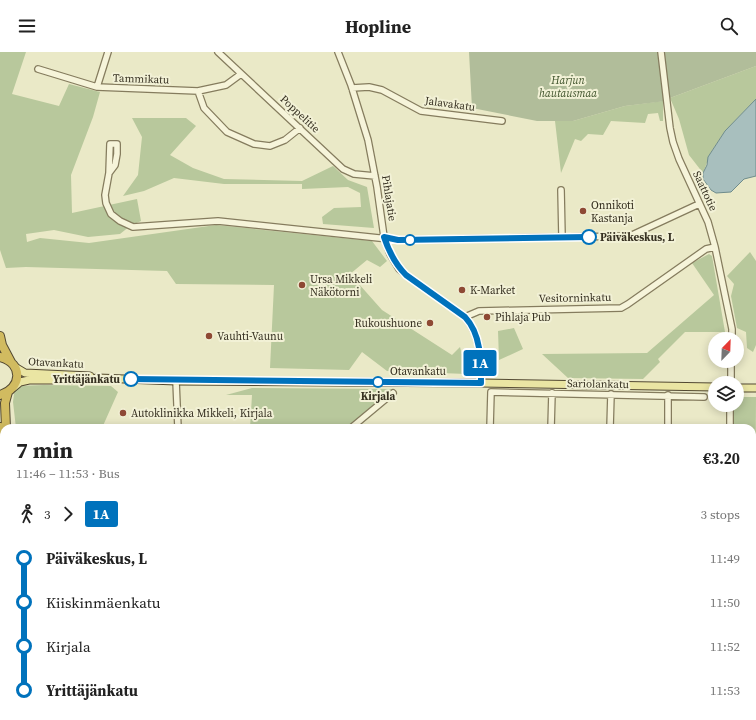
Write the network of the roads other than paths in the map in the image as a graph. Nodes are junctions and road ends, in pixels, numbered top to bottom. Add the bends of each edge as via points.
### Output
1 (108, 52) edge
2 (218, 52) edge
3 (338, 52) edge
4 (661, 52) edge
5 (38, 69) dead end
6 (241, 74) junction
7 (96, 87) junction
8 (352, 88) junction
9 (198, 91) junction
10 (502, 121) dead end
11 (300, 128) junction
12 (109, 173) dead end
13 (375, 176) junction
14 (561, 190) dead end
15 (699, 204) junction
16 (384, 237) junction
17 (562, 237) junction
18 (715, 247) junction
19 (465, 317) junction
20 (732, 332) edge
21 (0, 336) edge
22 (0, 357) edge
23 (13, 364) junction
24 (98, 378) junction
25 (176, 380) junction
26 (481, 383) junction
27 (708, 387) edge
28 (744, 388) edge
29 (756, 388) edge
30 (7, 391) edge
31 (393, 393) dead end
32 (552, 393) junction
33 (611, 394) junction
34 (668, 395) junction
35 (704, 397) dead end
36 (730, 412) edge
37 (6, 424) edge
38 (178, 424) edge
39 (356, 424) edge
40 (490, 424) edge
41 (551, 424) edge
42 (610, 424) edge
43 (668, 424) edge
44 (730, 424) edge

1 - 7 street
2 - 6 street, Poppelitie
3 - 8 street, Pihlajatie
4 - 15 street, Saattotie via 673,142
5 - 7 street, Tammikatu
6 - 9 street, Tammikatu via 226,85
6 - 11 street, Poppelitie
7 - 9 street, Tammikatu
8 - 10 street, Jalavakatu via 369,87 382,90 421,111
8 - 13 street, Pihlajatie via 368,140
9 - 11 street via 204,108 227,132 254,144 270,146 285,140
11 - 13 street, Poppelitie via 343,169 354,174
12 - 16 street via 106,203 116,218 133,227 218,221
13 - 16 street, Pihlajatie
14 - 17 street
15 - 17 street via 630,236
15 - 18 street, Saattotie via 708,222
16 - 17 street via 398,240
16 - 19 street, Pihlajatie via 390,254 406,275
18 - 19 street, Vesitorninkatu via 706,249 621,308 479,310
18 - 20 street, Saattotie
19 - 26 street, Pihlajatie via 476,334
21 - 23 highway
22 - 23 highway
23 - 24 main road, Otavankatu via 25,373 87,375
23 - 30 highway via 17,377
24 - 25 main road, Otavankatu
24 - 30 main road, Otavankatu via 29,380 20,382
25 - 26 main road, Otavankatu
25 - 38 street
26 - 27 main road, Otavankatu
28 - 29 main road
30 - 37 highway
31 - 39 street
32 - 33 street, Sariolankatu
32 - 40 street, Sariolankatu via 491,392
32 - 41 street
33 - 34 street, Sariolankatu
33 - 42 street
34 - 35 street, Sariolankatu
34 - 43 street
36 - 44 street

